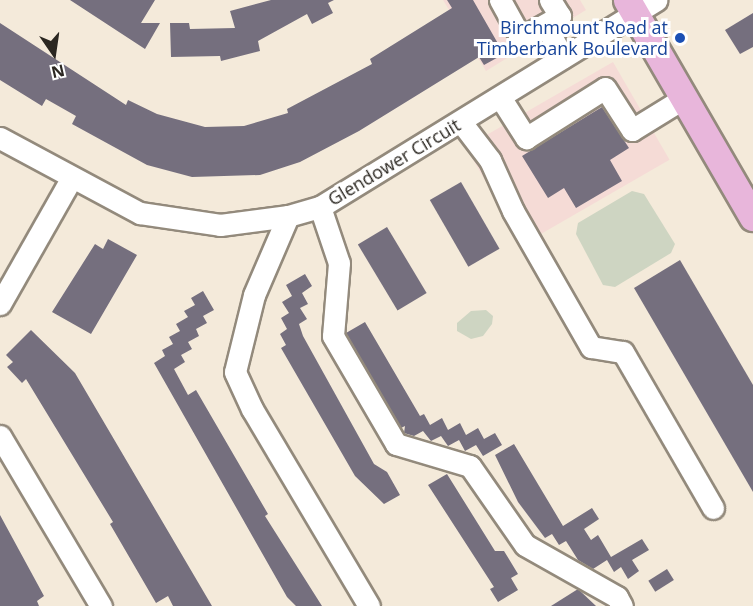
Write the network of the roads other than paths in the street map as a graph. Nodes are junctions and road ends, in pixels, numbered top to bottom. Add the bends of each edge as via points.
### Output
1 (550, 0) edge
2 (506, 2) edge
3 (639, 4) edge
4 (545, 25) junction
5 (563, 57) junction
6 (500, 97) junction
7 (684, 98) junction
8 (461, 122) junction
9 (0, 138) edge
10 (71, 179) junction
11 (321, 207) junction
12 (288, 216) junction
13 (753, 217) edge
14 (0, 304) edge
15 (0, 436) edge
16 (713, 508) dead end
17 (101, 606) edge
18 (369, 606) edge
19 (622, 606) edge

1 - 4 street via 560,16
2 - 4 street via 521,38
3 - 5 street, Glendower Circuit
3 - 7 main road
4 - 5 street
5 - 6 street, Glendower Circuit
6 - 7 street via 526,138 605,88 632,130
6 - 8 street, Glendower Circuit
7 - 13 main road
8 - 11 street, Glendower Circuit
8 - 16 street via 490,160 513,212 591,347 623,352
9 - 10 street, Glendower Circuit
10 - 12 street, Glendower Circuit via 140,213 175,222 220,225
10 - 14 street
11 - 12 street, Glendower Circuit
11 - 19 street via 339,263 333,336 396,444 470,466 525,545 617,597
12 - 18 street via 254,295 235,372 252,409
15 - 17 street

